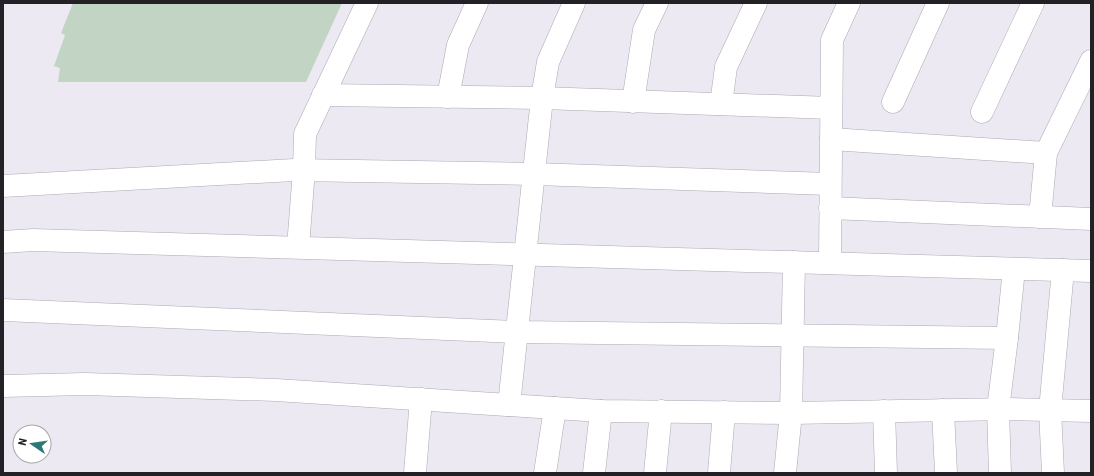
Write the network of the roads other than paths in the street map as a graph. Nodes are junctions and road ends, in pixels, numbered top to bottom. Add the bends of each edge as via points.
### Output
1 (367, 3) edge
2 (478, 3) edge
3 (574, 3) edge
4 (657, 3) edge
5 (756, 3) edge
6 (849, 3) edge
7 (938, 3) edge
8 (1033, 3) edge
9 (1091, 61) edge
10 (323, 95) junction
11 (448, 97) junction
12 (542, 98) junction
13 (633, 102) junction
14 (893, 102) dead end
15 (721, 104) junction
16 (831, 108) junction
17 (982, 112) dead end
18 (831, 139) junction
19 (1046, 153) junction
20 (304, 170) junction
21 (534, 174) junction
22 (830, 184) junction
23 (3, 186) edge
24 (830, 208) junction
25 (1040, 217) junction
26 (1091, 219) edge
27 (3, 242) edge
28 (298, 247) junction
29 (526, 254) junction
30 (794, 262) junction
31 (830, 263) junction
32 (1014, 269) junction
33 (1063, 270) junction
34 (1091, 271) edge
35 (3, 310) edge
36 (517, 332) junction
37 (792, 335) junction
38 (1007, 338) junction
39 (3, 386) edge
40 (421, 399) junction
41 (509, 405) junction
42 (555, 408) junction
43 (998, 409) junction
44 (943, 410) junction
45 (1050, 410) junction
46 (601, 411) junction
47 (662, 411) junction
48 (884, 411) junction
49 (1091, 411) edge
50 (724, 412) junction
51 (791, 413) junction
52 (415, 473) edge
53 (545, 473) edge
54 (594, 473) edge
55 (655, 473) edge
56 (719, 473) edge
57 (785, 473) edge
58 (886, 473) edge
59 (946, 473) edge
60 (1000, 473) edge
61 (1053, 473) edge

1 - 10 street
2 - 11 street via 458,45
3 - 12 street via 548,62
4 - 13 street via 644,30
5 - 15 street via 726,67
6 - 16 street via 832,40
7 - 14 street
8 - 17 street
9 - 19 street
10 - 11 street
10 - 20 street via 304,134
11 - 12 street
12 - 13 street
12 - 21 street
13 - 15 street
15 - 16 street
16 - 18 street
18 - 19 street
18 - 22 street
19 - 25 street
20 - 21 street
20 - 23 street
20 - 28 street
21 - 22 street
21 - 29 street
22 - 24 street
24 - 25 street
24 - 31 street
25 - 26 street
27 - 28 street via 33,240
28 - 29 street
29 - 30 street
29 - 36 street
30 - 31 street
30 - 37 street
31 - 32 street
32 - 33 street
32 - 38 street
33 - 34 street
33 - 45 street
35 - 36 street
36 - 37 street
36 - 41 street
37 - 38 street
37 - 51 street
38 - 43 street
39 - 40 street via 85,384 268,389
40 - 41 street
40 - 52 street
41 - 42 street
42 - 46 street
42 - 53 street
43 - 44 street
43 - 45 street
43 - 60 street
44 - 48 street
44 - 59 street
45 - 49 street
45 - 61 street
46 - 47 street
46 - 54 street
47 - 50 street
47 - 55 street
48 - 51 street
48 - 58 street
50 - 51 street
50 - 56 street
51 - 57 street

